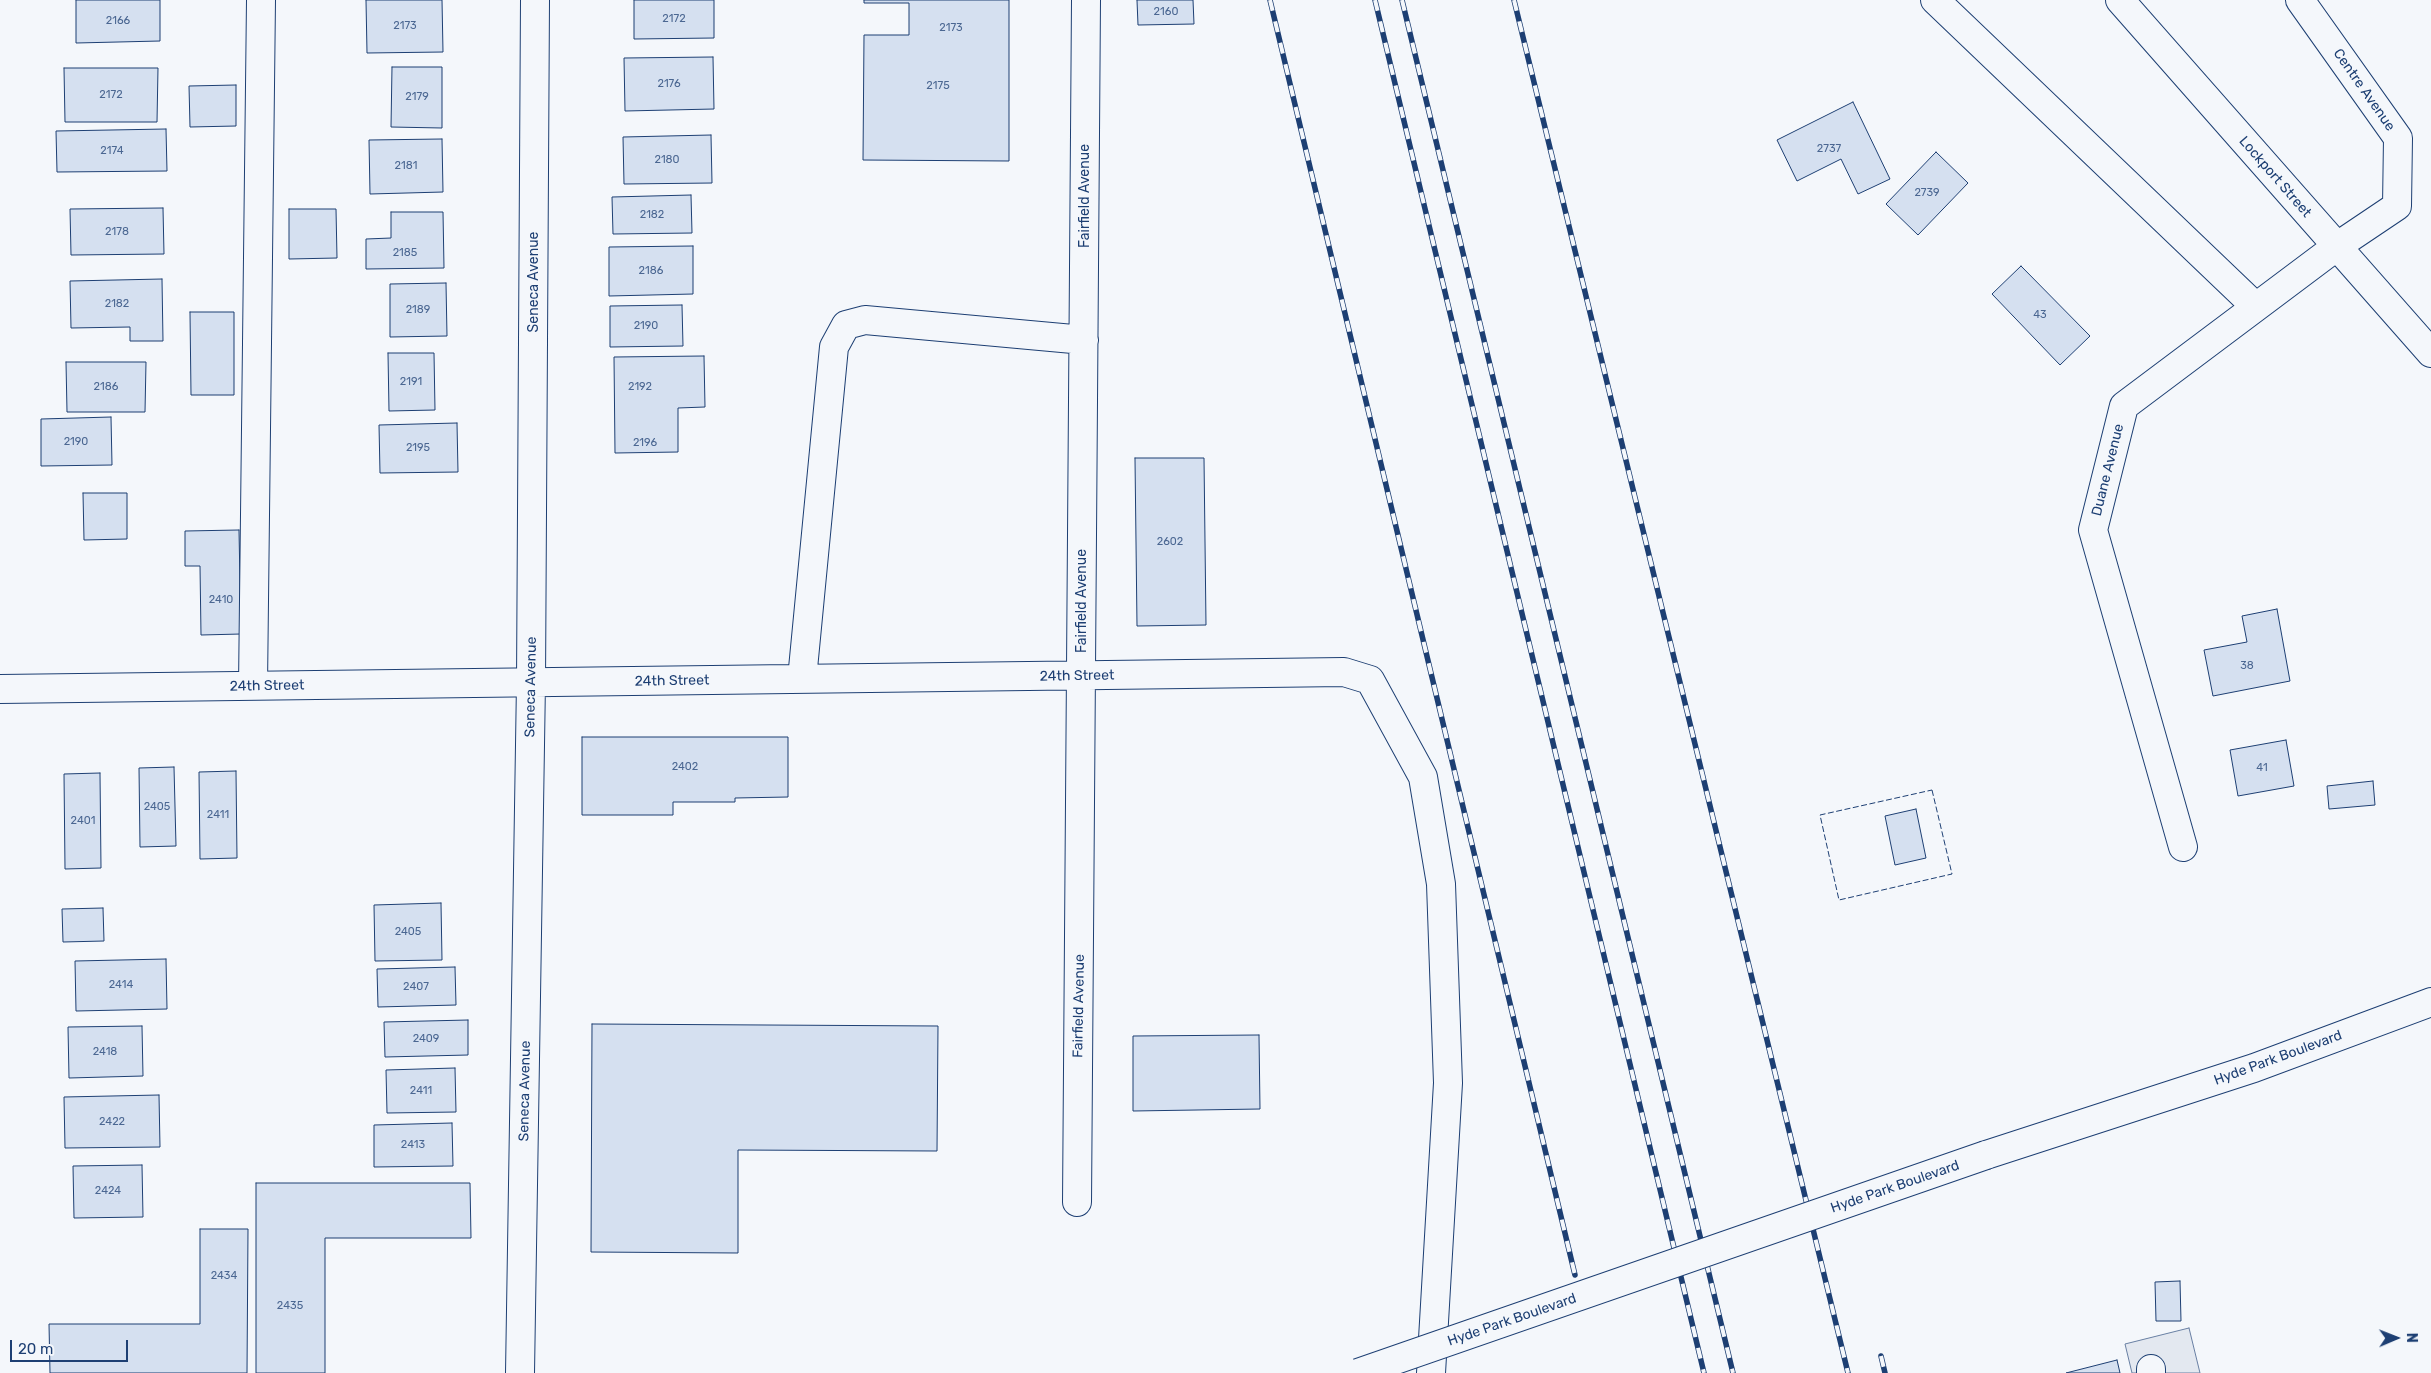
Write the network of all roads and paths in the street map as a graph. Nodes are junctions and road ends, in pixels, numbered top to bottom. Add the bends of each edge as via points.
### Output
1 (261, 0) edge
2 (536, 0) edge
3 (1086, 0) edge
4 (1935, 0) edge
5 (2120, 0) edge
6 (2300, 0) edge
7 (2336, 247) junction
8 (2256, 307) junction
9 (1084, 340) junction
10 (2431, 353) edge
11 (1082, 676) junction
12 (802, 679) junction
13 (531, 682) junction
14 (252, 686) junction
15 (0, 689) edge
16 (2183, 847) dead end
17 (2431, 1002) edge
18 (1077, 1202) dead end
19 (520, 1373) edge
20 (1358, 1373) edge
21 (1430, 1373) edge

1 - 14 street
2 - 13 street, Seneca Avenue
3 - 9 street, Fairfield Avenue
4 - 8 street
5 - 7 street, Lockport Street
6 - 7 street, Centre Avenue via 2398,138 2397,206
7 - 8 street, Duane Avenue
7 - 10 street, Lockport Street
8 - 16 street, Duane Avenue via 2124,406 2093,530
9 - 11 street, Fairfield Avenue
9 - 12 street via 865,320 846,325 834,346
11 - 12 street, 24th Street
11 - 18 street, Fairfield Avenue
11 - 21 street, 24th Street via 1344,672 1370,680 1423,776 1441,884 1448,1083
12 - 13 street, 24th Street
13 - 14 street, 24th Street
13 - 19 street, Seneca Avenue
14 - 15 street, 24th Street
17 - 20 street, Hyde Park Boulevard, bridge via 2254,1068 1986,1155

